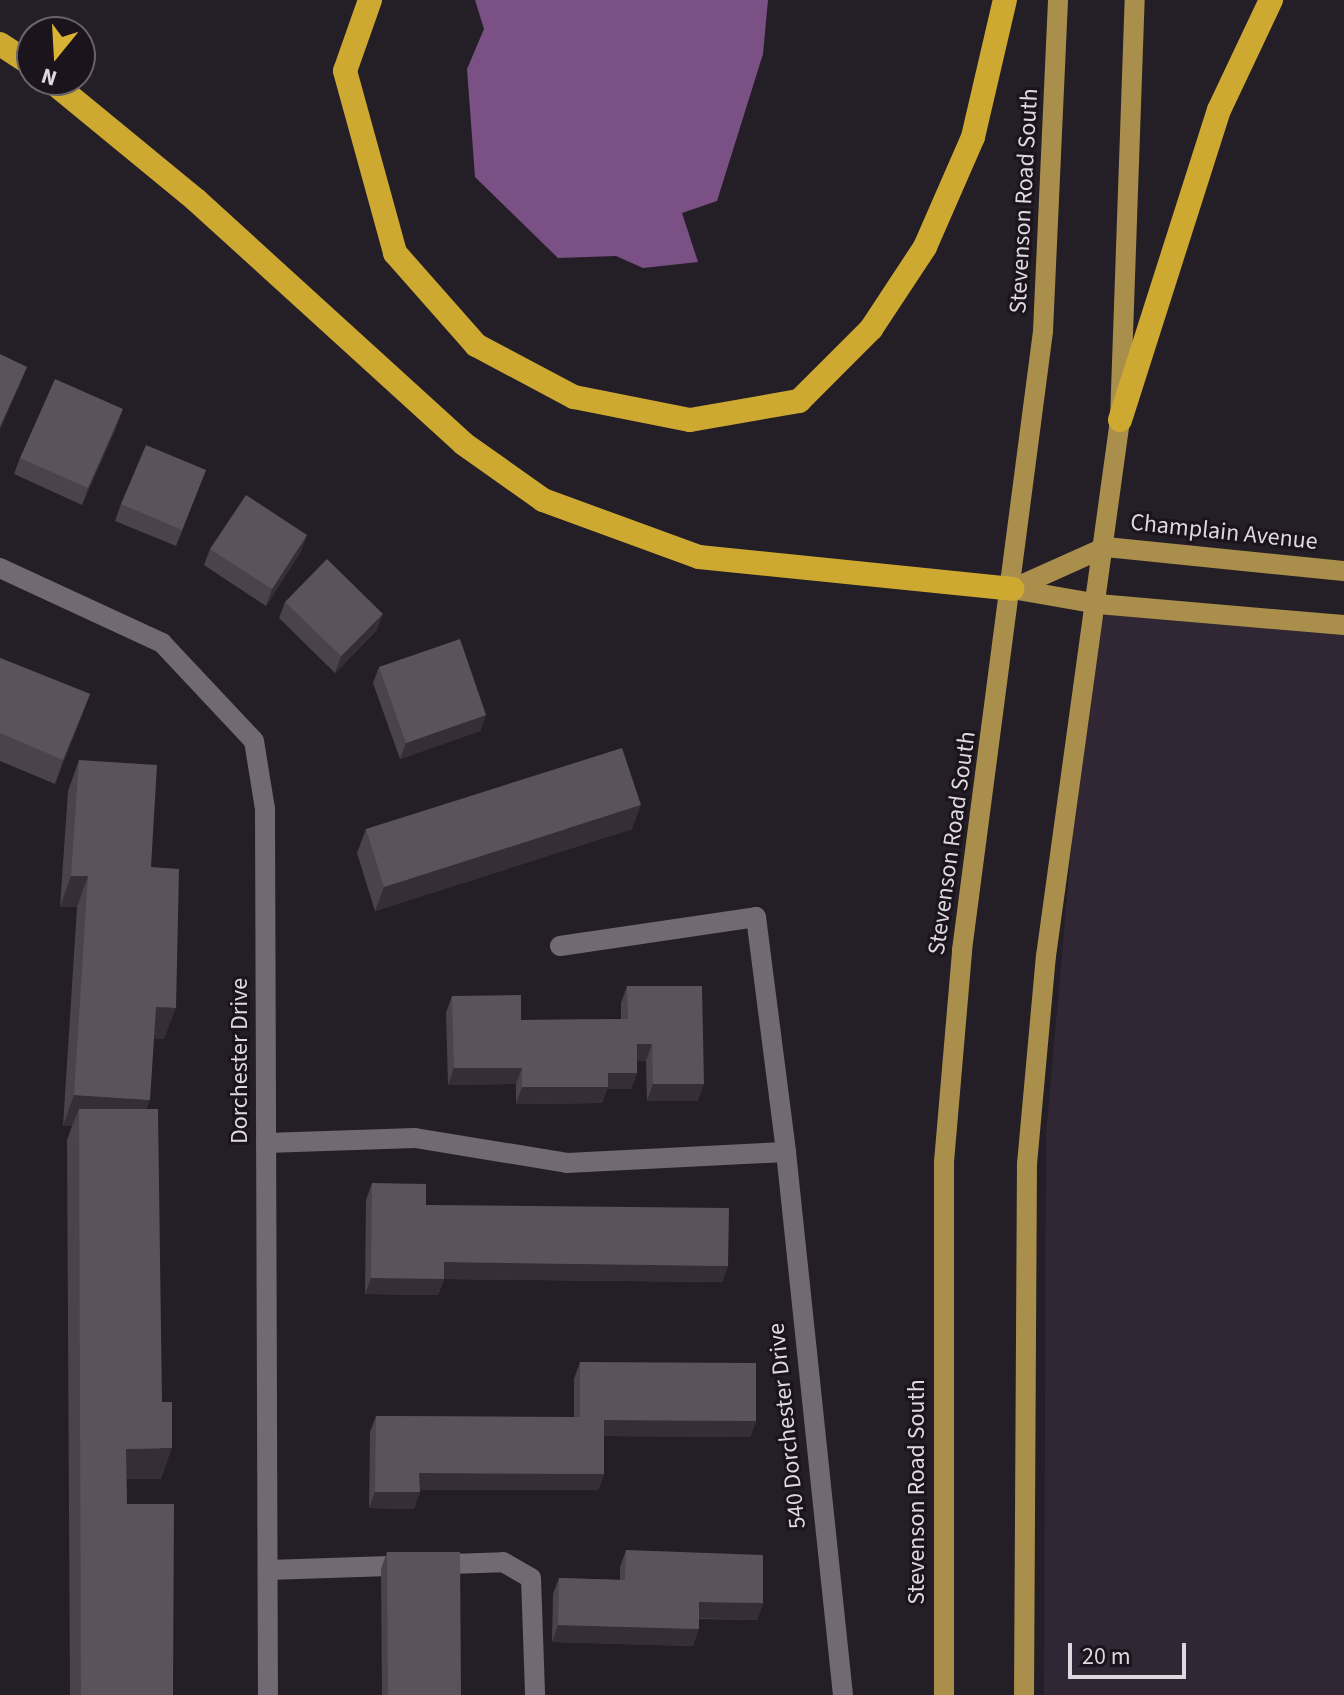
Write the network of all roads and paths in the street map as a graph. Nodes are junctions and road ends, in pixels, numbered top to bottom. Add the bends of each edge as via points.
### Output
1 (370, 0) edge
2 (1005, 0) edge
3 (1058, 0) edge
4 (1135, 0) edge
5 (1271, 0) edge
6 (69, 96) edge
7 (1120, 420) junction
8 (1106, 547) junction
9 (0, 568) edge
10 (1344, 571) edge
11 (1012, 589) junction
12 (1098, 604) junction
13 (1344, 625) edge
14 (560, 946) dead end
15 (266, 1143) junction
16 (786, 1152) junction
17 (268, 1570) junction
18 (268, 1695) edge
19 (535, 1695) edge
20 (843, 1695) edge
21 (944, 1695) edge
22 (1024, 1695) edge

1 - 2 highway via 345,71 395,253 476,345 574,397 690,420 799,401 871,329 925,247 973,137
3 - 11 main road, Stevenson Road South via 1043,331
4 - 7 main road
5 - 7 highway via 1219,110
6 - 11 highway via 196,200 464,444 543,500 699,557
7 - 8 main road
8 - 10 main road, Champlain Avenue
8 - 11 main road, Champlain Avenue
8 - 12 main road
9 - 15 street, Dorchester Drive via 162,643 254,741 265,809
11 - 12 main road
11 - 21 main road, Stevenson Road South via 962,950 944,1162
12 - 13 main road
12 - 22 main road via 1033,1072 1024,1247
14 - 16 street, 540 Dorchester Drive via 756,917
15 - 16 street via 415,1138 567,1163
15 - 17 street, Dorchester Drive
16 - 20 street, 540 Dorchester Drive
17 - 18 street, Dorchester Drive
17 - 19 street via 503,1562 531,1578

